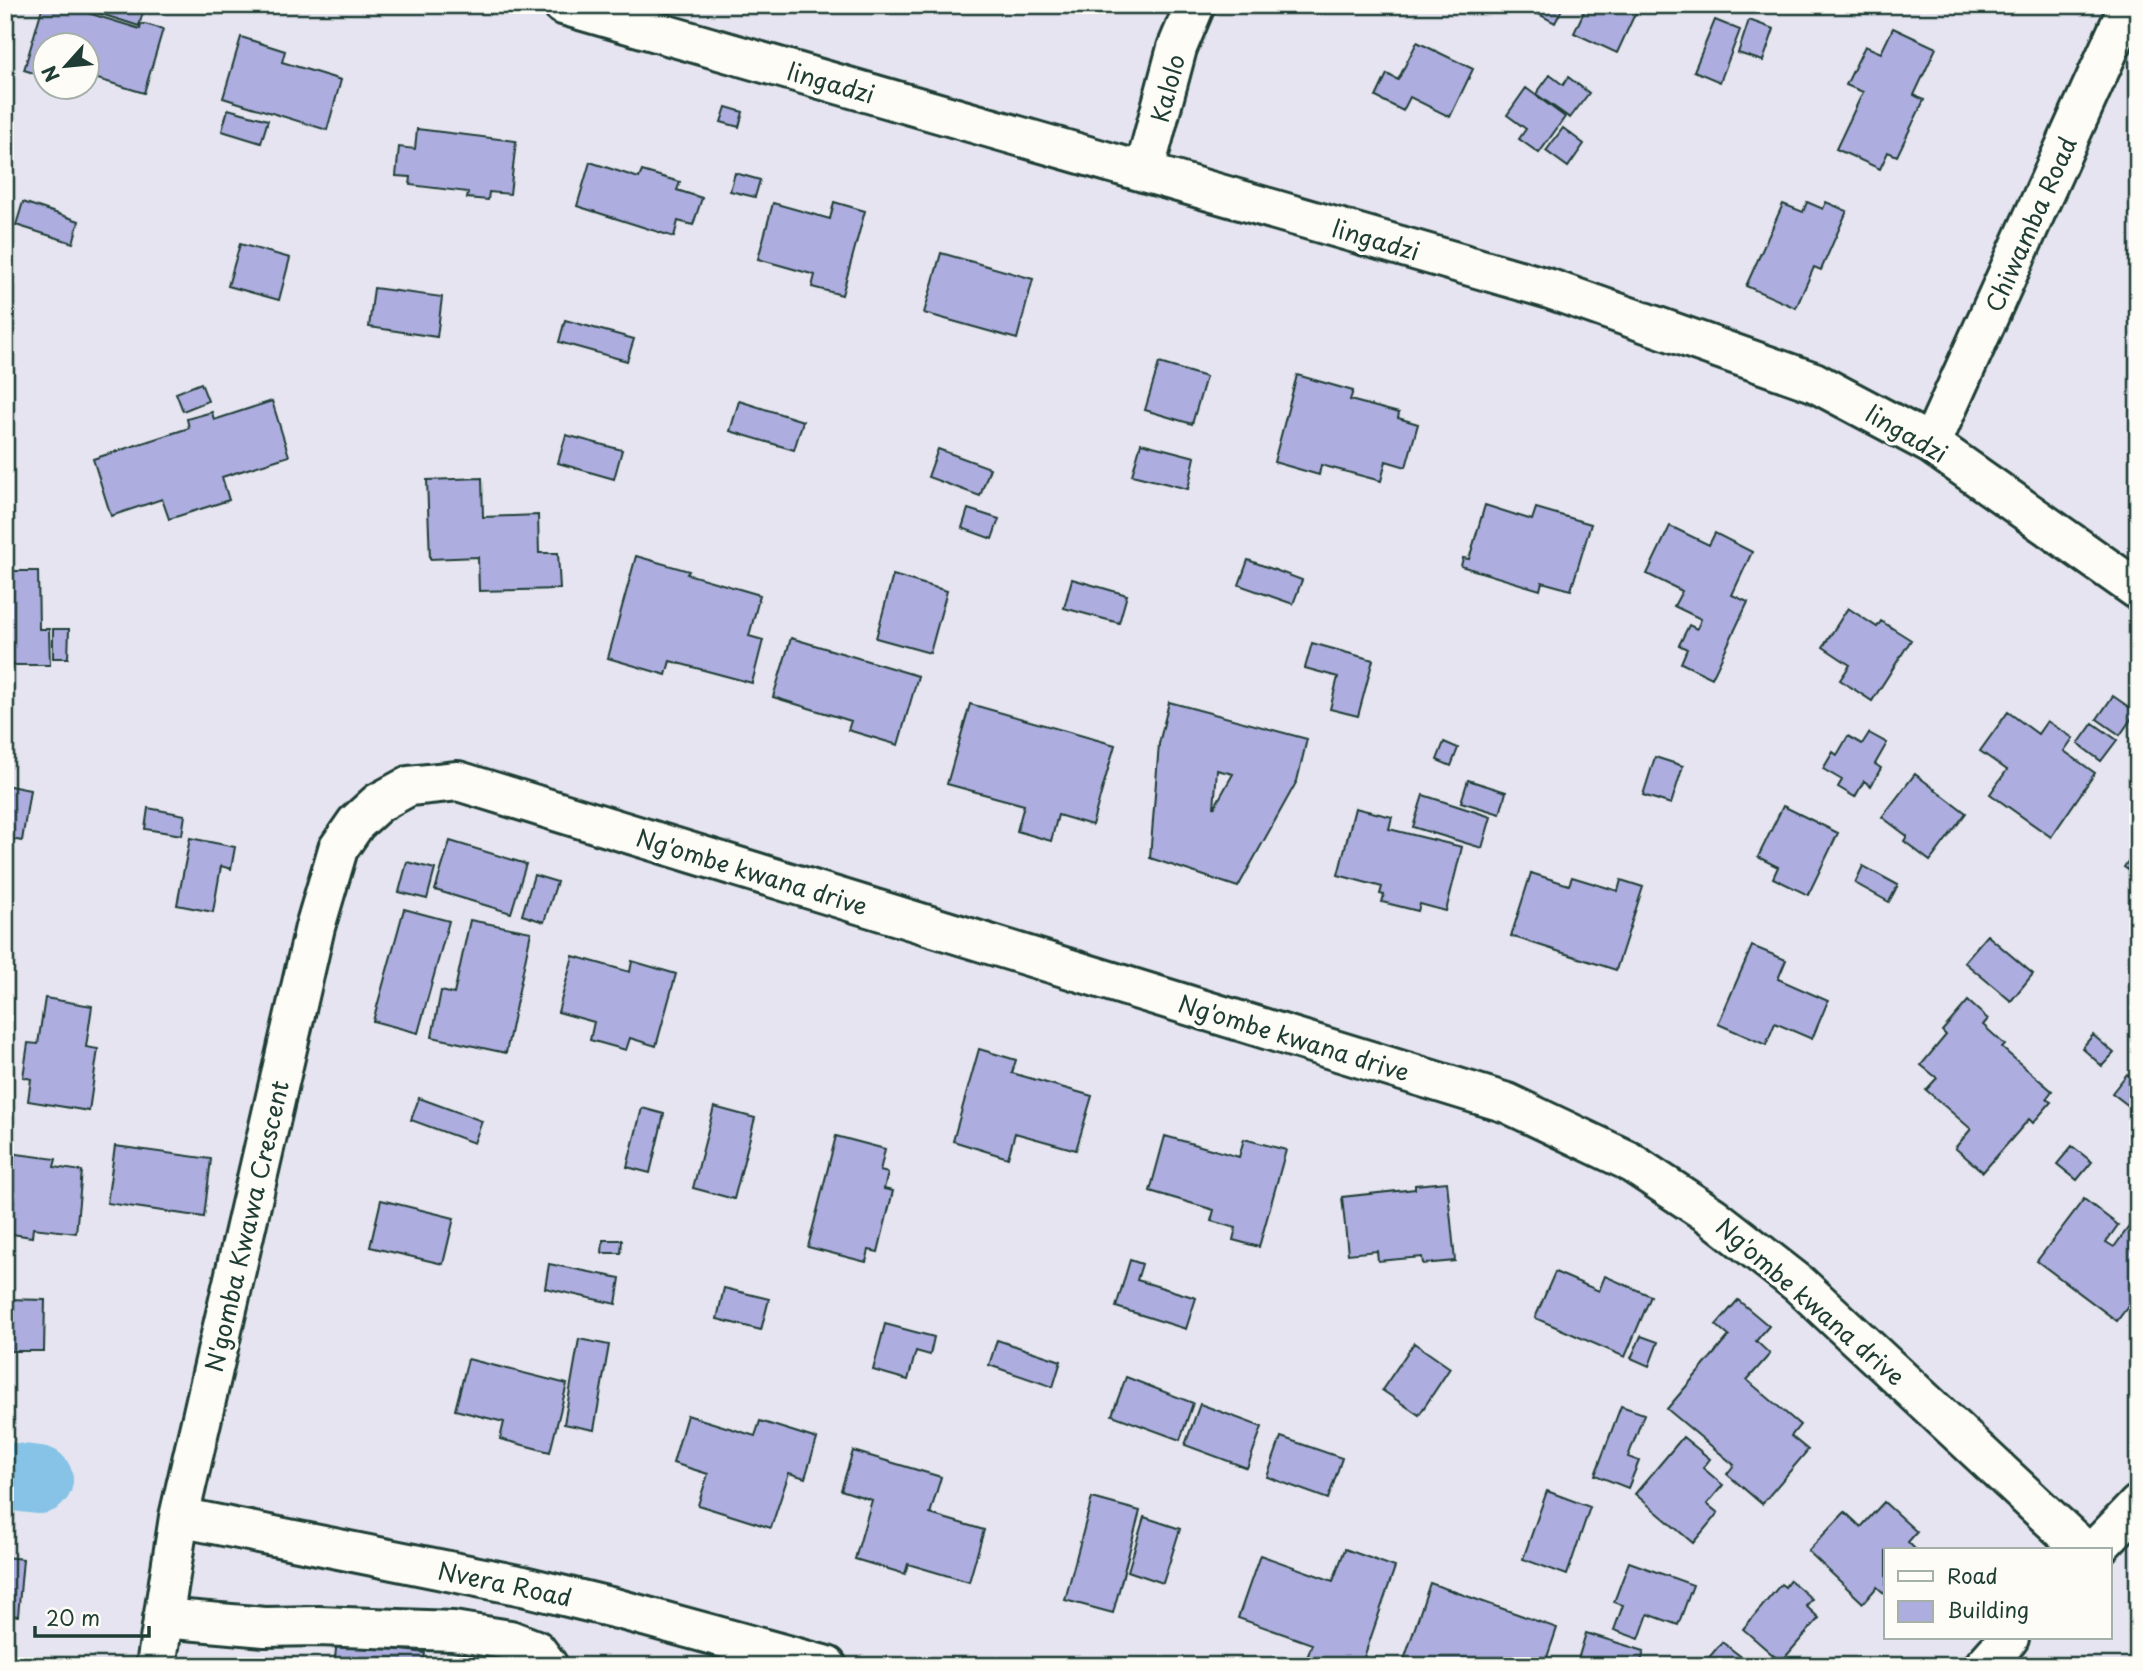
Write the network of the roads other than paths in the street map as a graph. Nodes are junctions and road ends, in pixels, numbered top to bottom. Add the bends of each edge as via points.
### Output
1 (563, 5) edge
2 (1195, 5) edge
3 (2129, 5) edge
4 (1144, 172) junction
5 (1931, 444) junction
6 (2138, 590) edge
7 (378, 803) joint
8 (2138, 1505) edge
9 (179, 1517) junction
10 (2082, 1548) edge
11 (2097, 1548) edge
12 (523, 1586) junction
13 (163, 1618) junction
14 (510, 1640) junction
15 (2007, 1640) edge
16 (156, 1666) edge
17 (548, 1666) edge
18 (827, 1666) edge
19 (1984, 1666) edge

1 - 4 street, lingadzi
2 - 4 street, Kalolo via 1177,48
3 - 5 street, Chiwamba Road
4 - 5 street, lingadzi via 1630,316 1814,382
5 - 6 street, lingadzi
7 - 9 street, N'gomba Kwawa Crescent via 338,849 315,927
7 - 10 street, Ng'ombe kwana drive via 409,786 458,781 1507,1102 1627,1160 1723,1224 1799,1284
8 - 11 street
9 - 12 street, Nvera Road
9 - 13 street, N'gomba Kwawa Crescent
12 - 14 street
12 - 18 street, Nvera Road
13 - 14 street via 265,1627 453,1630
13 - 16 street, N'gomba Kwawa Crescent
14 - 17 street via 536,1650
15 - 19 street

